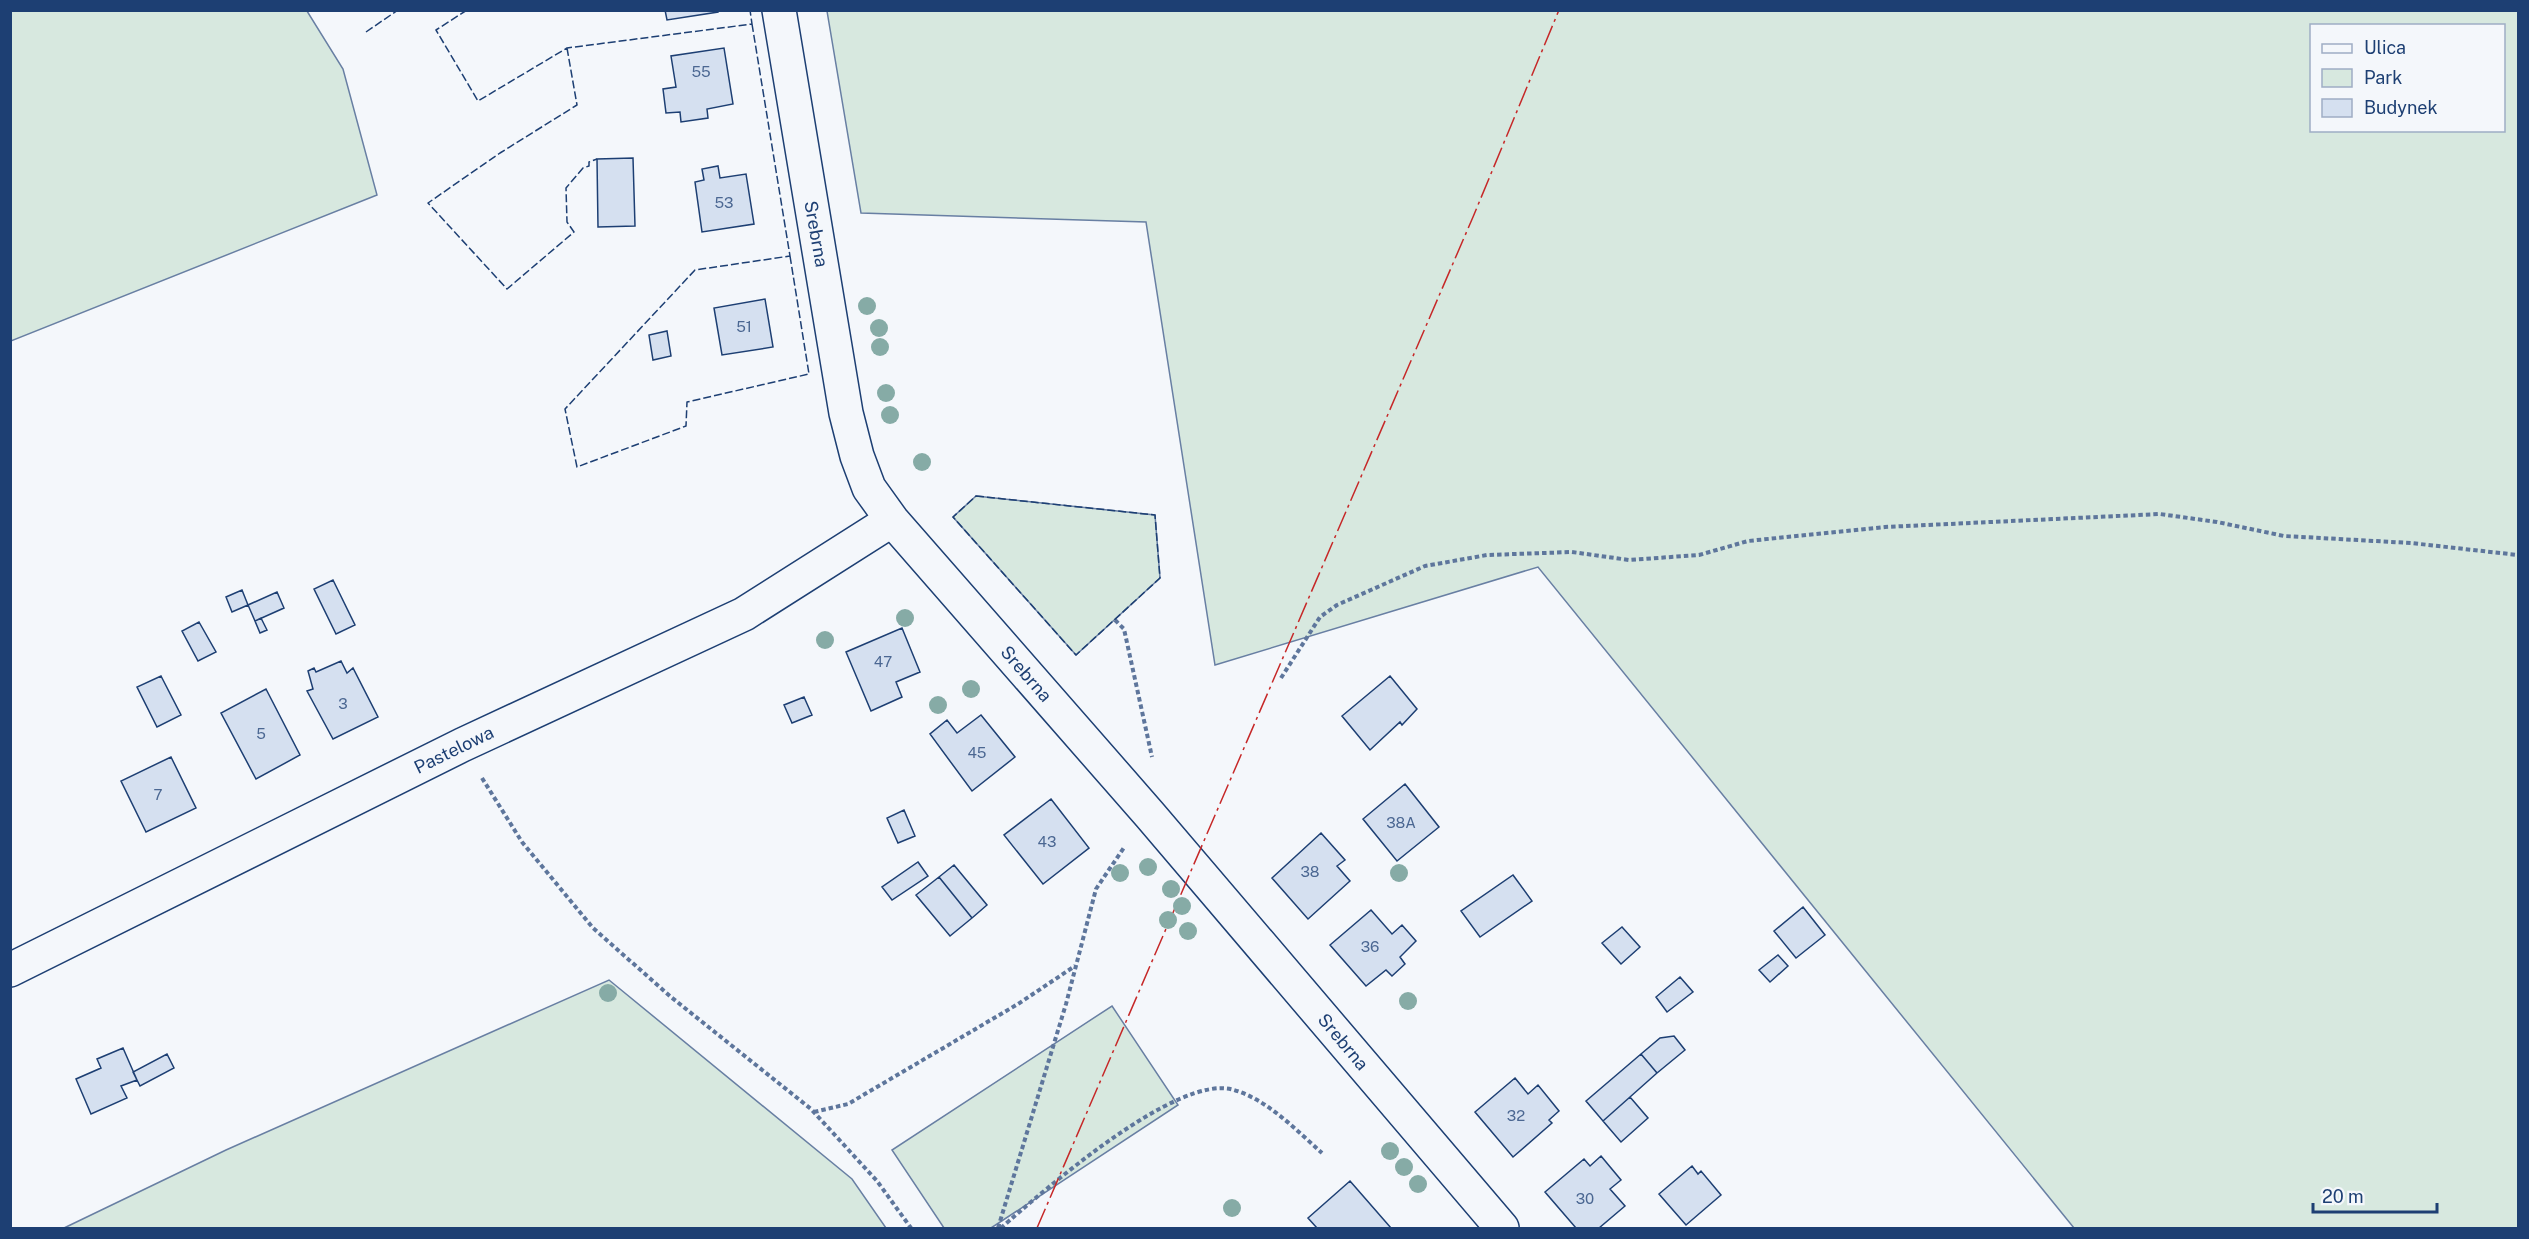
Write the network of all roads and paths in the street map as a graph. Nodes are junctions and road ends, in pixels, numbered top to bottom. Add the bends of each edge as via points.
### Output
1 (779, 10) edge
2 (892, 520) junction
3 (2518, 555) edge
4 (1115, 620) dead end
5 (1281, 678) dead end
6 (462, 745) junction
7 (1153, 759) dead end
8 (1150, 815) junction
9 (1076, 966) junction
10 (10, 970) edge
11 (814, 1113) junction
12 (1322, 1153) dead end
13 (912, 1228) edge
14 (1000, 1228) edge
15 (1502, 1228) edge

1 - 2 street, Srebrna via 846,413 869,488
2 - 6 street, Pastelowa via 744,614
2 - 8 street, Srebrna
3 - 5 path via 2411,543 2284,536 2160,514 1885,527 1748,542 1699,555 1629,560 1572,552 1487,555 1425,566 1337,605 1320,617
4 - 7 path via 1124,629
6 - 10 street, Pastelowa
6 - 11 path via 522,842 593,928
8 - 9 path via 1096,890
8 - 15 street, Srebrna
9 - 11 path via 848,1104
9 - 14 path
11 - 13 path via 877,1181
12 - 14 path via 1257,1101 1233,1089 1215,1088 1162,1107 1114,1137

